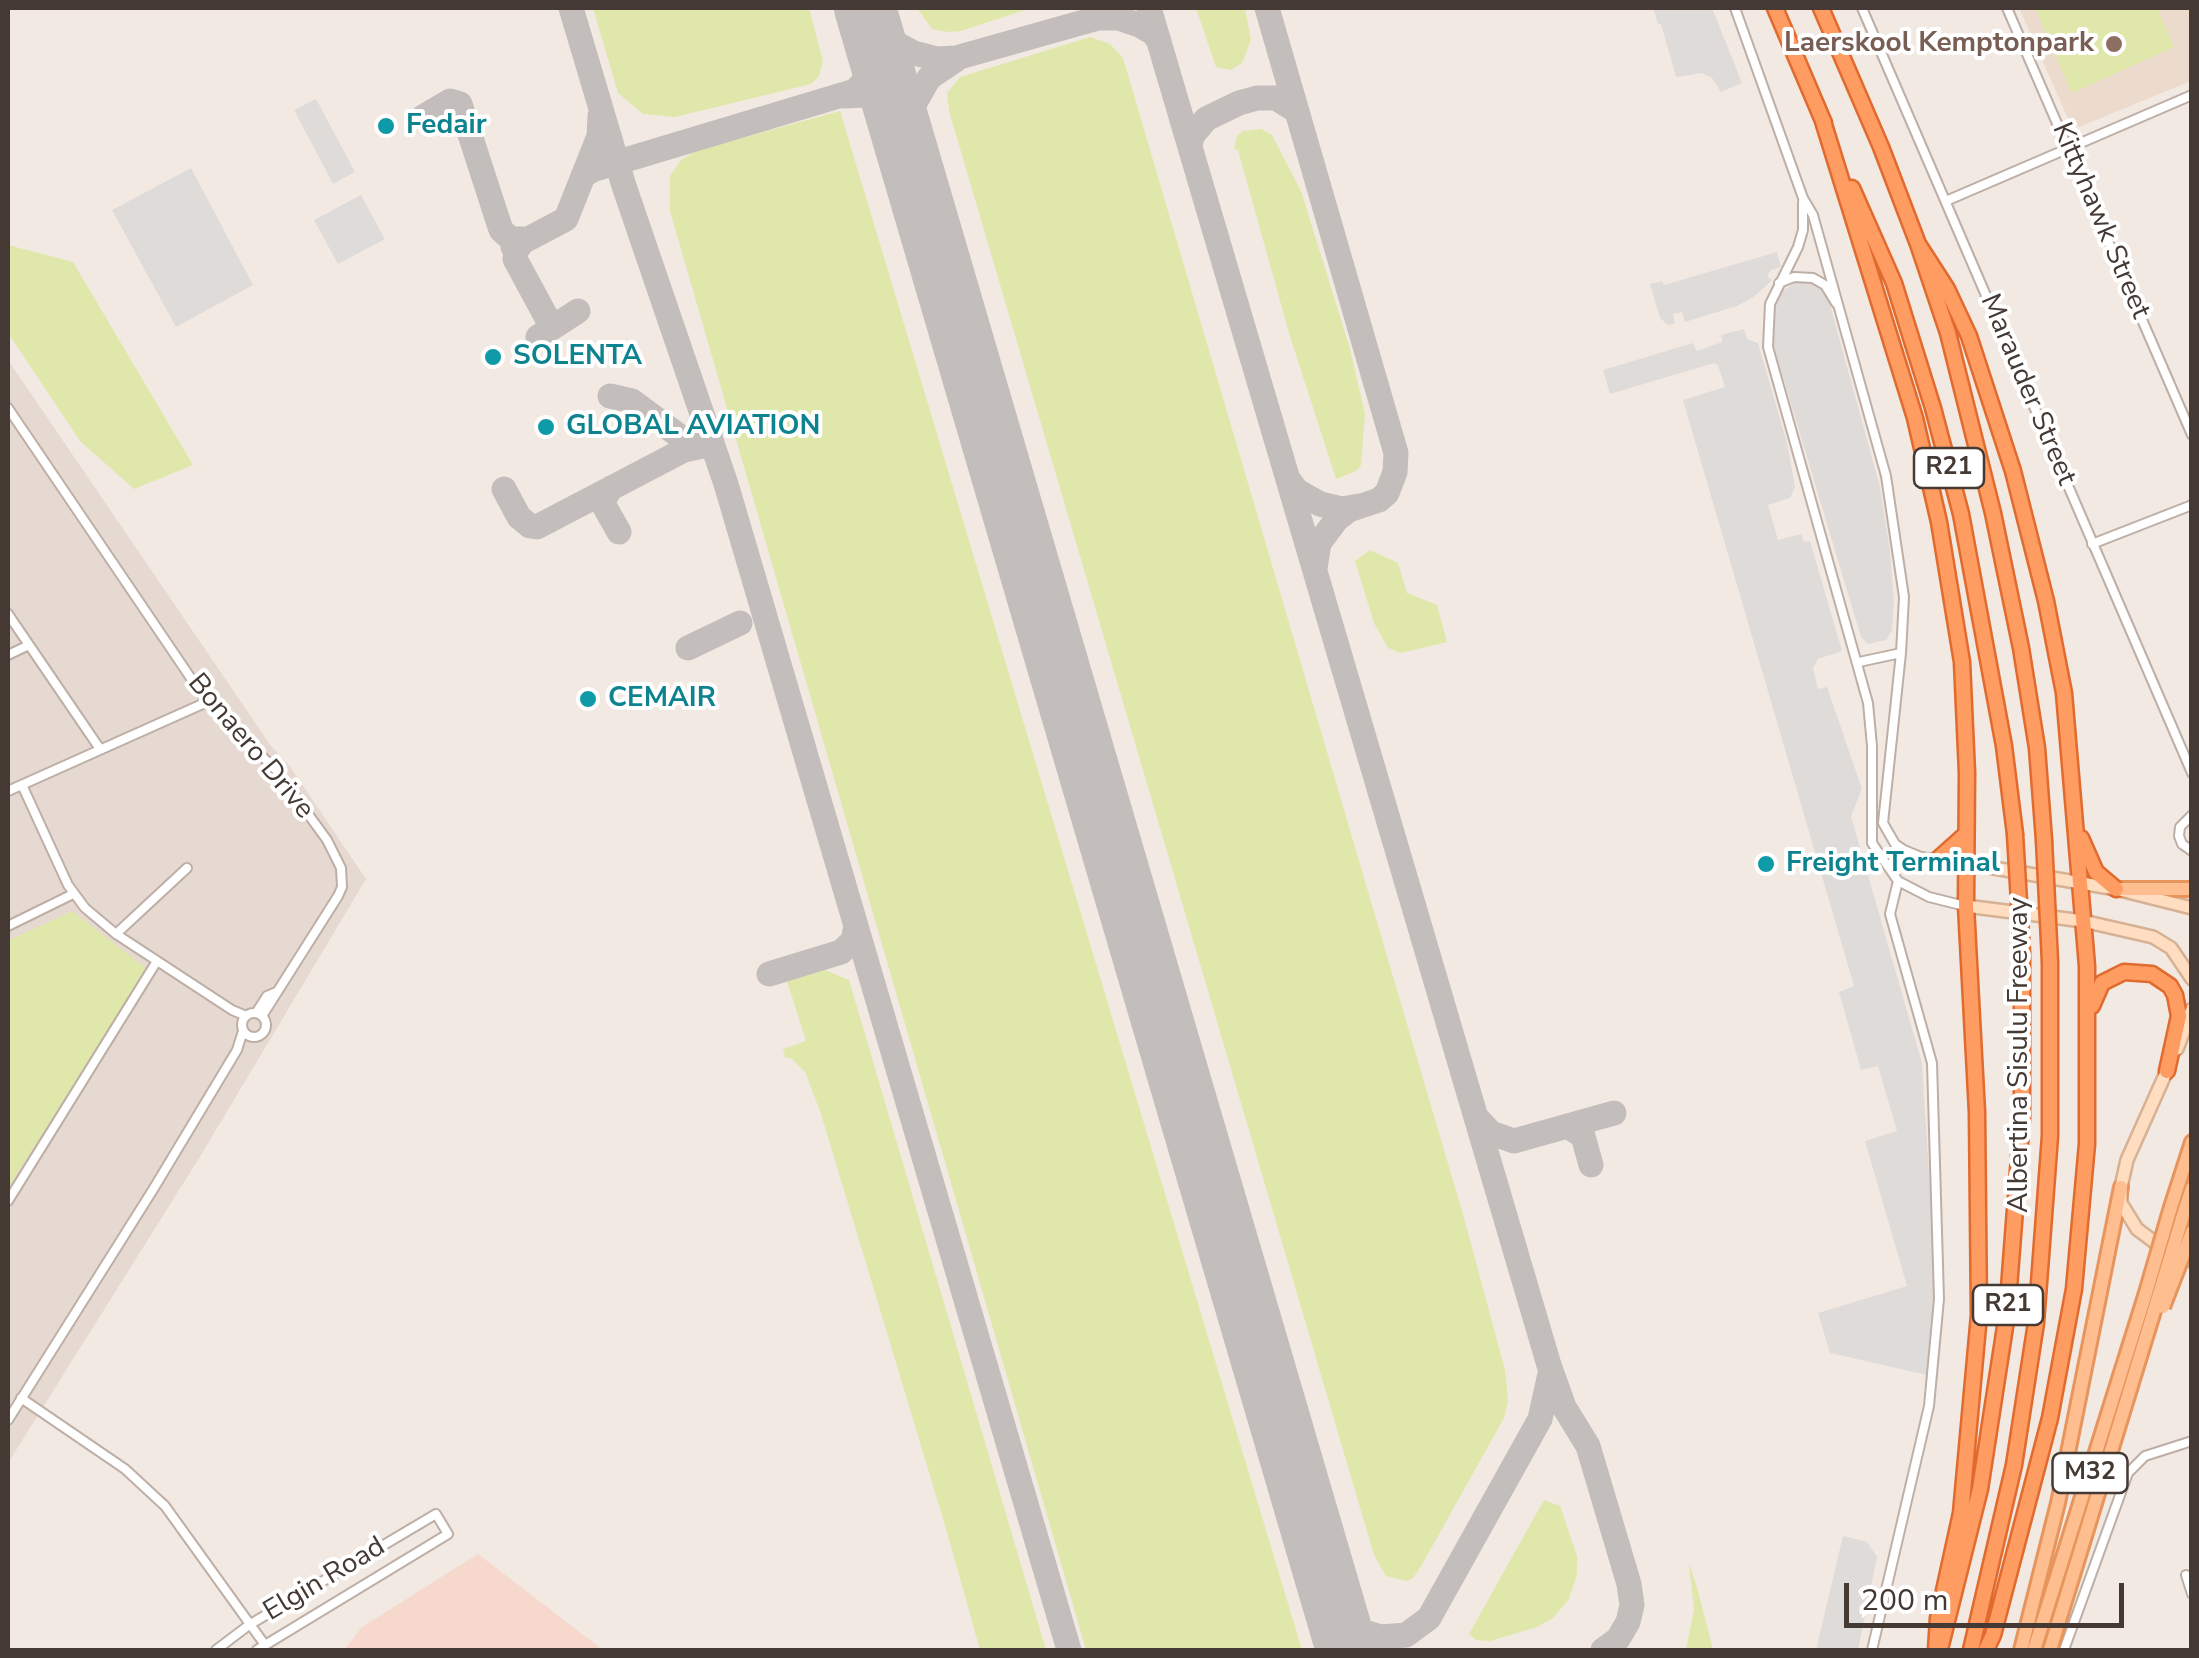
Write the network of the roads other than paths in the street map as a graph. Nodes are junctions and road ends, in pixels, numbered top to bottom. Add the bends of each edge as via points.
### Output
1 (1735, 8) edge
2 (1776, 8) edge
3 (1821, 8) edge
4 (1862, 8) edge
5 (2008, 8) edge
6 (2189, 96) edge
7 (2192, 108) edge
8 (1822, 118) junction
9 (2069, 149) junction
10 (1803, 198) junction
11 (1946, 201) junction
12 (1918, 244) junction
13 (1779, 283) junction
14 (1844, 321) junction
15 (8, 408) edge
16 (2192, 435) edge
17 (2192, 505) edge
18 (2092, 544) junction
19 (8, 614) edge
20 (29, 645) junction
21 (1902, 652) junction
22 (8, 655) edge
23 (1858, 662) junction
24 (208, 702) junction
25 (100, 749) junction
26 (2192, 773) edge
27 (22, 785) junction
28 (8, 791) edge
29 (2192, 816) edge
30 (2076, 824) junction
31 (1966, 834) junction
32 (2192, 851) edge
33 (1937, 860) junction
34 (1965, 863) junction
35 (187, 868) dead end
36 (1898, 882) junction
37 (2081, 884) junction
38 (2192, 888) edge
39 (2116, 889) junction
40 (74, 894) junction
41 (1966, 906) junction
42 (2192, 908) edge
43 (2083, 920) junction
44 (8, 926) edge
45 (116, 934) junction
46 (157, 961) junction
47 (2192, 979) edge
48 (2192, 1010) edge
49 (250, 1020) junction
50 (252, 1037) junction
51 (237, 1050) junction
52 (2089, 1052) junction
53 (2167, 1071) junction
54 (2192, 1142) edge
55 (2120, 1187) junction
56 (2192, 1188) edge
57 (8, 1201) edge
58 (2178, 1209) junction
59 (2192, 1232) edge
60 (2192, 1261) edge
61 (2155, 1301) junction
62 (21, 1398) junction
63 (8, 1420) edge
64 (2192, 1442) edge
65 (2186, 1576) dead end
66 (2192, 1594) edge
67 (250, 1625) junction
68 (261, 1648) edge
69 (216, 1650) edge
70 (1872, 1650) edge
71 (1938, 1650) edge
72 (1971, 1650) edge
73 (1986, 1650) edge
74 (2021, 1650) edge
75 (2034, 1650) edge
76 (2050, 1650) edge
77 (2064, 1650) edge

1 - 10 street
2 - 8 highway, Albertina Sisulu Freeway / R21
3 - 12 highway, Albertina Sisulu Freeway / R21
4 - 11 street, Marauder Street
5 - 9 street, Kittyhawk Street
6 - 7 street
6 - 9 street
8 - 31 highway via 1915,418 1939,522 1962,662
8 - 71 highway, Albertina Sisulu Freeway / R21, bridge via 1894,283 1934,408 1989,656 2014,834 2022,1118 2007,1314 1980,1489
9 - 11 street
9 - 16 street, Kittyhawk Street
10 - 13 street via 1801,238
10 - 14 street
11 - 18 street, Marauder Street
12 - 30 highway via 1969,336 2013,471 2064,693
12 - 72 highway, Albertina Sisulu Freeway / R21, bridge via 1994,513 2021,648 2037,748 2050,962 2050,1136 2036,1323 2014,1465
13 - 14 street via 1800,276 1821,282
13 - 23 street via 1767,319 1770,358
14 - 21 street via 1886,476 1904,598
15 - 24 street, Bonaero Drive
17 - 18 street
18 - 26 street, Marauder Street
19 - 20 street
20 - 22 street
20 - 25 street
21 - 23 street
21 - 33 street via 1884,823 1895,844
23 - 36 street via 1871,736 1872,843
24 - 25 street
24 - 49 street, Bonaero Drive via 276,770 341,868 338,896
25 - 27 street
27 - 28 street
27 - 40 street
29 - 32 street via 2178,836
30 - 37 highway
30 - 39 highway via 2096,872
31 - 33 highway
31 - 34 highway
33 - 34 street
34 - 37 main road
34 - 41 highway
35 - 45 street
36 - 41 street
36 - 70 street via 1890,914 1932,1063 1939,1298 1928,1406
37 - 39 main road
37 - 43 highway
38 - 39 main road
39 - 42 main road
40 - 44 street
40 - 45 street
41 - 43 main road
41 - 71 highway via 1980,1184 1978,1334 1961,1514 1938,1618
43 - 47 main road via 2152,936 2171,948
43 - 52 highway
45 - 46 street
46 - 49 street
46 - 57 street
48 - 53 main road
49 - 50 street
49 - 50 street via 266,1021 263,1033
49 - 51 street, Bonaero Drive
50 - 51 street, Bonaero Drive
51 - 62 street, Bonaero Drive
52 - 53 highway via 2098,989 2116,974 2143,971 2170,986 2178,1006
52 - 73 highway via 2082,1218 2066,1337
53 - 55 main road
54 - 58 main road, M32
55 - 60 main road via 2121,1203 2137,1229
55 - 74 main road via 2058,1503
56 - 58 main road, M32
58 - 61 main road, M32, bridge
59 - 61 main road, bridge
61 - 75 main road, M32
61 - 76 main road, M32
62 - 63 street, Bonaero Drive
62 - 67 street via 165,1506
64 - 77 street via 2153,1453 2128,1473
65 - 66 street
67 - 68 street
67 - 68 street, Elgin Road via 436,1514 448,1534
67 - 69 street, Elgin Road

